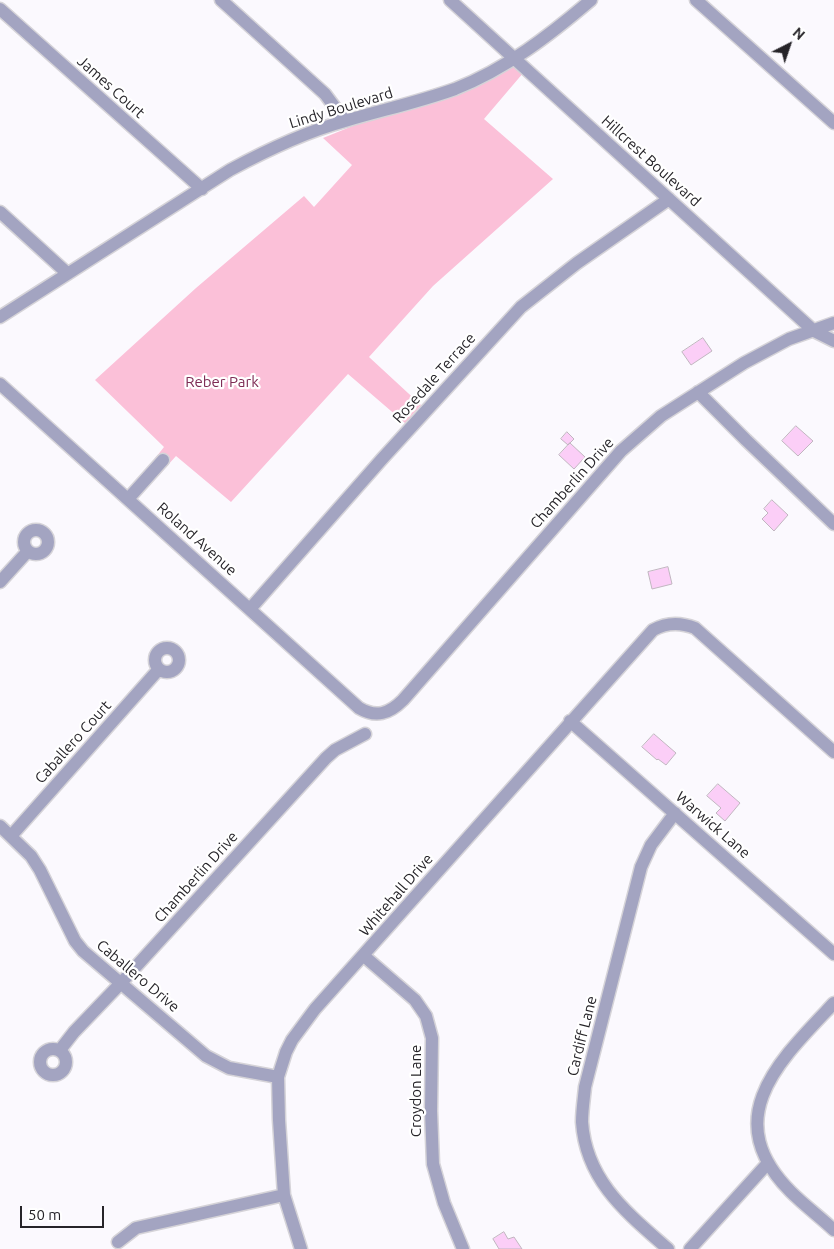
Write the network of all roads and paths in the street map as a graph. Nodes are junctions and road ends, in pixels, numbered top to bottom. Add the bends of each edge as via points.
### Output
1 (221, 0) edge
2 (450, 0) edge
3 (592, 0) edge
4 (696, 0) edge
5 (0, 9) edge
6 (514, 58) junction
7 (344, 121) junction
8 (834, 123) edge
9 (202, 189) junction
10 (669, 199) junction
11 (0, 212) edge
12 (67, 273) junction
13 (0, 317) edge
14 (834, 323) edge
15 (814, 331) junction
16 (834, 341) edge
17 (0, 384) edge
18 (698, 392) junction
19 (163, 460) dead end
20 (128, 499) junction
21 (834, 524) edge
22 (28, 551) dead end
23 (0, 582) edge
24 (250, 609) junction
25 (159, 669) dead end
26 (374, 714) joint
27 (570, 722) junction
28 (364, 734) dead end
29 (834, 752) edge
30 (675, 813) junction
31 (0, 826) edge
32 (11, 836) junction
33 (834, 954) edge
34 (364, 956) junction
35 (121, 983) junction
36 (834, 1002) edge
37 (60, 1050) dead end
38 (278, 1077) junction
39 (768, 1163) junction
40 (284, 1195) junction
41 (834, 1230) edge
42 (118, 1242) dead end
43 (300, 1249) edge
44 (463, 1249) edge
45 (668, 1249) edge
46 (690, 1249) edge

1 - 7 street via 325,94
2 - 6 street, Hillcrest Boulevard
3 - 6 street, Lindy Boulevard via 556,30
4 - 8 street
5 - 9 street, James Court
6 - 7 street, Lindy Boulevard via 456,88
6 - 10 street, Hillcrest Boulevard
7 - 9 street, Lindy Boulevard via 264,152
9 - 12 street, Lindy Boulevard
10 - 15 street, Hillcrest Boulevard
10 - 24 street, Rosedale Terrace via 521,307
11 - 12 street
12 - 13 street, Lindy Boulevard
14 - 15 street, Chamberlin Drive
15 - 16 street, Hillcrest Boulevard
15 - 18 street, Chamberlin Drive via 744,363
17 - 20 street, Roland Avenue
18 - 21 street
18 - 26 street, Chamberlin Drive via 661,416 621,451 403,700 389,711
19 - 20 street
20 - 24 street, Roland Avenue
22 - 23 street
24 - 26 street, Roland Avenue via 358,708
25 - 32 street, Caballero Court
27 - 29 street, Whitehall Drive via 653,630 662,625 686,624 695,628
27 - 30 street, Warwick Lane
27 - 34 street, Whitehall Drive
28 - 35 street, Chamberlin Drive via 326,758
30 - 33 street, Warwick Lane
30 - 45 street, Cardiff Lane via 651,845 640,867 585,1087 582,1120 598,1177 632,1218
31 - 32 street, Caballero Drive
32 - 35 street, Caballero Drive via 40,870 75,941
34 - 38 street, Whitehall Drive via 315,1009 292,1040
34 - 44 street, Croydon Lane via 415,1000 426,1016 432,1038 433,1164 444,1203
35 - 37 street, Chamberlin Drive
35 - 38 street, Caballero Drive via 218,1064
36 - 39 street via 788,1052 764,1090 757,1116 760,1144
38 - 40 street, Whitehall Drive
39 - 41 street via 790,1191
39 - 46 street
40 - 42 street via 136,1228
40 - 43 street, Whitehall Drive

